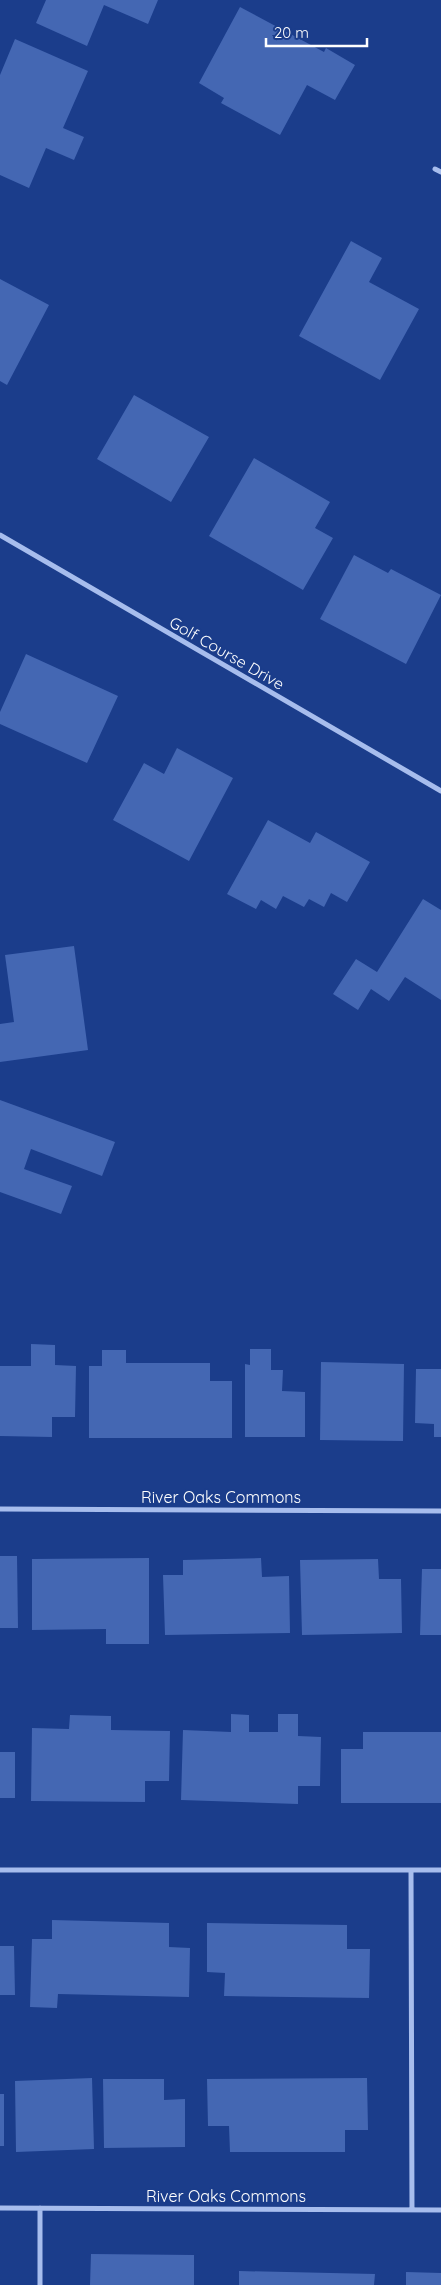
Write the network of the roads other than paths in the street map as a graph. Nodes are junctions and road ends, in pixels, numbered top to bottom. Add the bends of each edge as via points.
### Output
1 (435, 169) dead end
2 (441, 172) edge
3 (0, 535) edge
4 (441, 791) edge
5 (0, 1509) edge
6 (441, 1511) edge
7 (0, 1870) edge
8 (411, 1870) junction
9 (441, 1870) edge
10 (0, 2208) edge
11 (40, 2208) junction
12 (412, 2210) junction
13 (441, 2210) edge
14 (40, 2285) edge

1 - 2 street
3 - 4 street, Golf Course Drive
5 - 6 street, River Oaks Commons
7 - 8 street
8 - 9 street
8 - 12 street
10 - 11 street, River Oaks Commons
11 - 12 street, River Oaks Commons
11 - 14 street
12 - 13 street, River Oaks Commons

